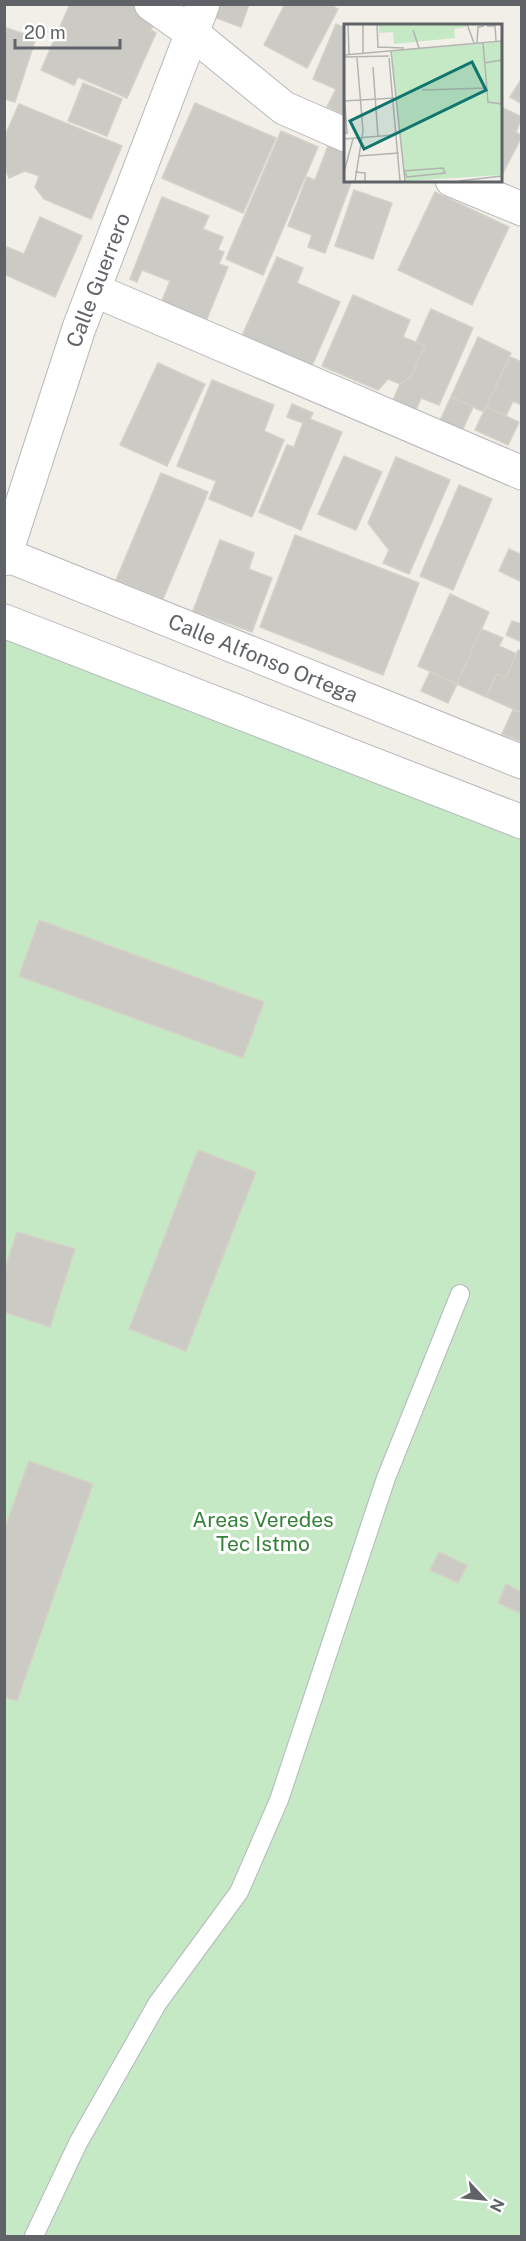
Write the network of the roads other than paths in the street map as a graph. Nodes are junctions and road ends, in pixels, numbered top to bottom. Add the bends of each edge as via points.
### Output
1 (151, 4) edge
2 (198, 19) edge
3 (344, 134) edge
4 (457, 182) edge
5 (522, 209) edge
6 (94, 290) junction
7 (522, 473) edge
8 (5, 556) edge
9 (4, 621) edge
10 (522, 762) edge
11 (522, 822) edge
12 (460, 1294) dead end
13 (34, 2236) edge

1 - 2 street
2 - 3 street via 284,108
2 - 6 street, Calle Guerrero
4 - 5 street
6 - 7 street
6 - 8 street, Calle Guerrero
8 - 10 street, Calle Alfonso Ortega
9 - 11 street
12 - 13 lane via 386,1478 279,1800 239,1892 157,2004 78,2143

